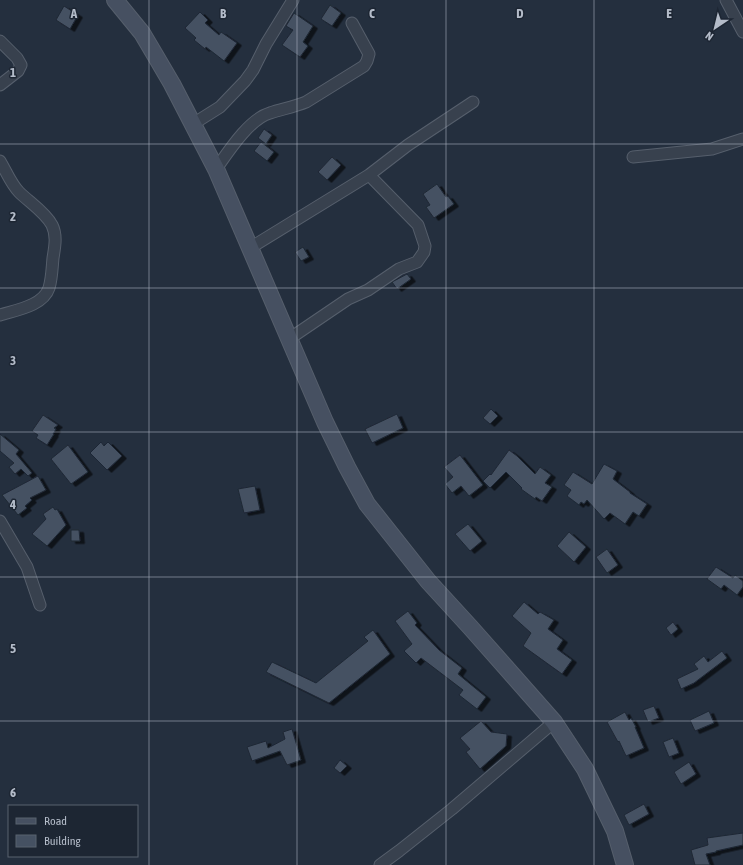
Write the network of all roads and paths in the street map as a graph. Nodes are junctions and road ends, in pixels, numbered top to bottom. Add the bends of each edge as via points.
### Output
1 (115, 0) edge
2 (293, 0) edge
3 (726, 0) edge
4 (352, 23) dead end
5 (743, 32) edge
6 (0, 41) edge
7 (0, 85) edge
8 (473, 102) dead end
9 (193, 124) junction
10 (743, 139) edge
11 (633, 157) dead end
12 (0, 161) edge
13 (216, 169) junction
14 (370, 175) junction
15 (250, 248) junction
16 (0, 316) edge
17 (290, 339) junction
18 (0, 521) edge
19 (40, 605) dead end
20 (554, 722) junction
21 (380, 865) edge
22 (626, 865) edge

1 - 9 main road via 142,33
2 - 9 street via 245,81 220,107
3 - 5 street
4 - 13 street via 369,54 364,66 306,102 260,118 237,140
6 - 7 street via 18,58 21,65 18,71
8 - 14 street via 408,145
9 - 13 main road
10 - 11 street via 712,149
12 - 16 street via 14,186 52,224 55,236 46,295 35,303
13 - 15 main road
14 - 15 street
14 - 17 street via 418,224 425,246 424,252 417,262 399,269 368,290 348,299
15 - 17 main road
17 - 20 main road via 325,422 373,513 428,582
18 - 19 street via 27,567
20 - 21 street via 446,814
20 - 22 main road via 585,769 615,831

